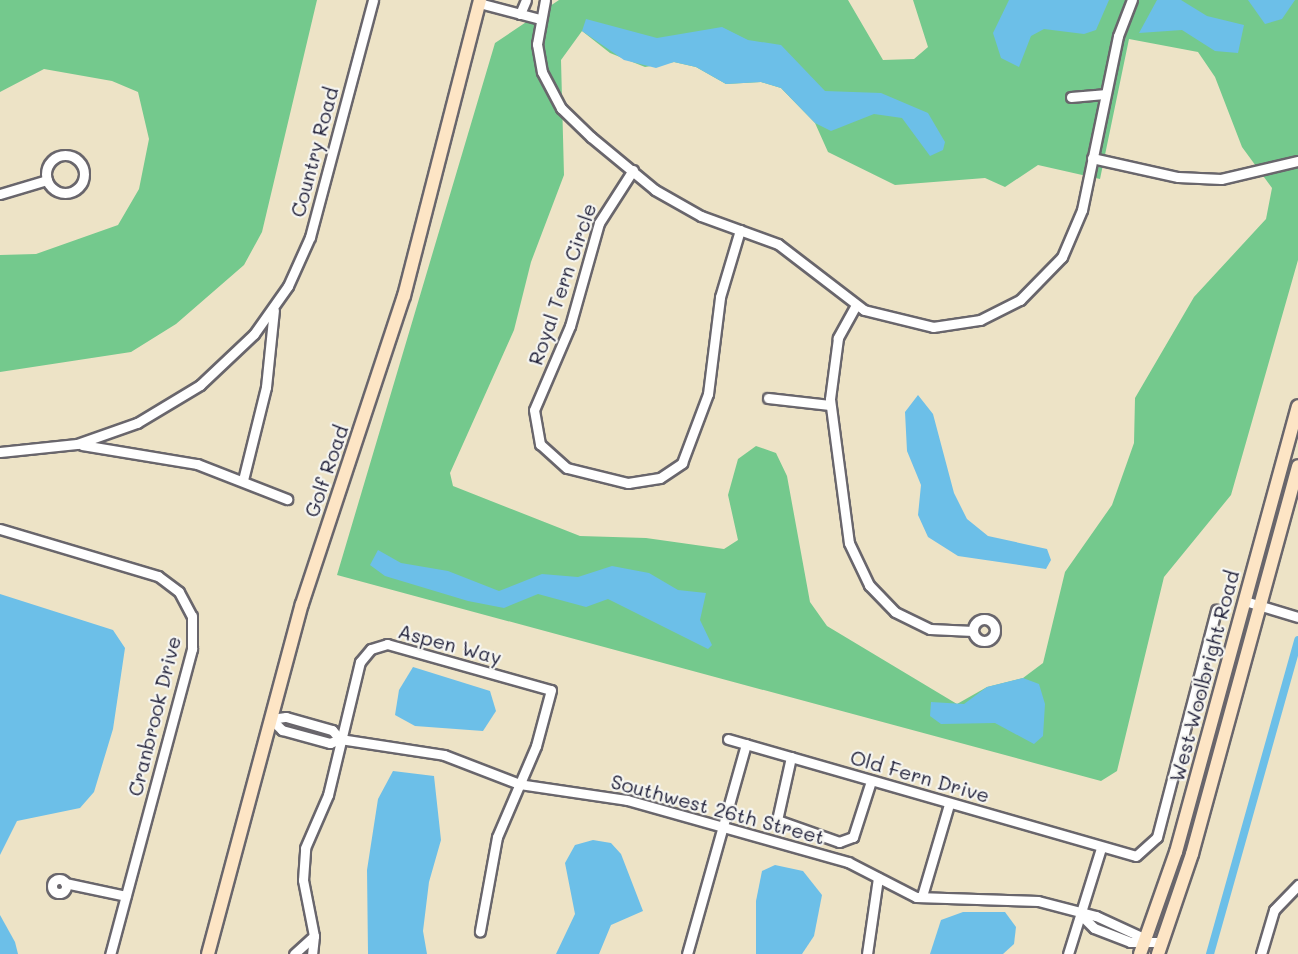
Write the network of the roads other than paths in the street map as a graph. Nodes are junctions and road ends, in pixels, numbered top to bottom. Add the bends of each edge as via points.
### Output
1 (373, 0) edge
2 (525, 0) edge
3 (544, 0) edge
4 (1132, 0) edge
5 (479, 2) edge
6 (520, 14) junction
7 (540, 19) junction
8 (1104, 94) junction
9 (1071, 97) dead end
10 (1092, 158) junction
11 (1298, 161) edge
12 (633, 170) junction
13 (47, 180) junction
14 (0, 194) edge
15 (740, 230) junction
16 (856, 305) junction
17 (274, 307) junction
18 (768, 398) dead end
19 (830, 405) junction
20 (1298, 406) edge
21 (76, 444) junction
22 (0, 452) edge
23 (1298, 466) edge
24 (243, 480) junction
25 (287, 500) dead end
26 (0, 529) edge
27 (1245, 601) junction
28 (1260, 606) junction
29 (1216, 610) dead end
30 (1298, 617) edge
31 (973, 631) dead end
32 (271, 719) junction
33 (340, 739) junction
34 (728, 739) dead end
35 (746, 744) junction
36 (791, 758) junction
37 (870, 781) junction
38 (519, 784) junction
39 (949, 804) junction
40 (721, 829) junction
41 (1101, 848) junction
42 (878, 878) junction
43 (65, 883) dead end
44 (1298, 885) edge
45 (126, 896) junction
46 (922, 896) junction
47 (1082, 915) junction
48 (480, 931) dead end
49 (314, 936) junction
50 (1146, 939) junction
51 (1162, 942) junction
52 (110, 954) edge
53 (208, 954) edge
54 (294, 954) edge
55 (312, 954) edge
56 (687, 954) edge
57 (867, 954) edge
58 (1068, 954) edge
59 (1140, 954) edge
60 (1158, 954) edge
61 (1261, 954) edge

1 - 17 street, Country Road via 310,237
2 - 6 street
3 - 7 street
4 - 8 street
5 - 6 street
5 - 32 main road, Golf Road via 404,296 308,585
6 - 7 street
7 - 12 street via 539,58 553,96
8 - 9 street
8 - 10 street
10 - 11 street via 1178,177 1221,179
10 - 16 street via 1071,240 1046,277 1020,300 980,320 933,327 898,322
12 - 15 street via 679,205
12 - 15 street, Royal Tern Circle via 599,223 570,326 534,410 540,444 567,468 628,483 660,478 682,463 708,394 720,297
13 - 13 street via 57,191 72,192 83,182 84,167 74,156 59,155 48,165
13 - 14 street
15 - 16 street via 797,256
16 - 19 street via 835,350
17 - 21 street, Country Road via 237,352 180,399 137,423
17 - 24 street, Country Road via 266,387
18 - 19 street
19 - 31 street via 849,543 869,585 910,621 930,629
20 - 27 main road, West Woolbright Road
21 - 22 street
21 - 24 street via 162,456
23 - 28 main road, West Woolbright Road
24 - 25 street
26 - 45 street, Cranbrook Drive via 158,576 175,587 190,610 192,649
27 - 28 street
27 - 50 main road, West Woolbright Road via 1176,852
28 - 30 street
28 - 51 main road, West Woolbright Road via 1192,854
29 - 41 street, Old Fern Drive via 1155,842 1136,856
32 - 33 street, Southwest 26th Street via 285,717 332,730
32 - 53 main road, Golf Road
33 - 38 street, Southwest 26th Street via 461,759
33 - 38 street, Aspen Way via 360,662 371,650 387,644 551,690
33 - 49 street via 328,795 304,855 303,880
34 - 35 street, Old Fern Drive
35 - 36 street, Old Fern Drive
35 - 40 street
36 - 37 street, Old Fern Drive
36 - 37 street via 777,820 839,842 853,837
37 - 39 street, Old Fern Drive
38 - 40 street, Southwest 26th Street via 627,800
38 - 48 street via 497,837 496,862 487,873
39 - 41 street, Old Fern Drive
39 - 46 street
40 - 42 street, Southwest 26th Street via 848,862
40 - 56 street
41 - 47 street
42 - 46 street, Southwest 26th Street
42 - 57 street
43 - 45 street
44 - 61 street via 1274,910
45 - 52 street, Cranbrook Drive
46 - 47 street, Southwest 26th Street via 1019,898
47 - 50 street, Southwest 26th Street via 1094,928 1130,942
47 - 58 street
49 - 54 street
49 - 55 street
50 - 51 street, Southwest 26th Street
50 - 59 main road, West Woolbright Road
51 - 60 main road, West Woolbright Road

